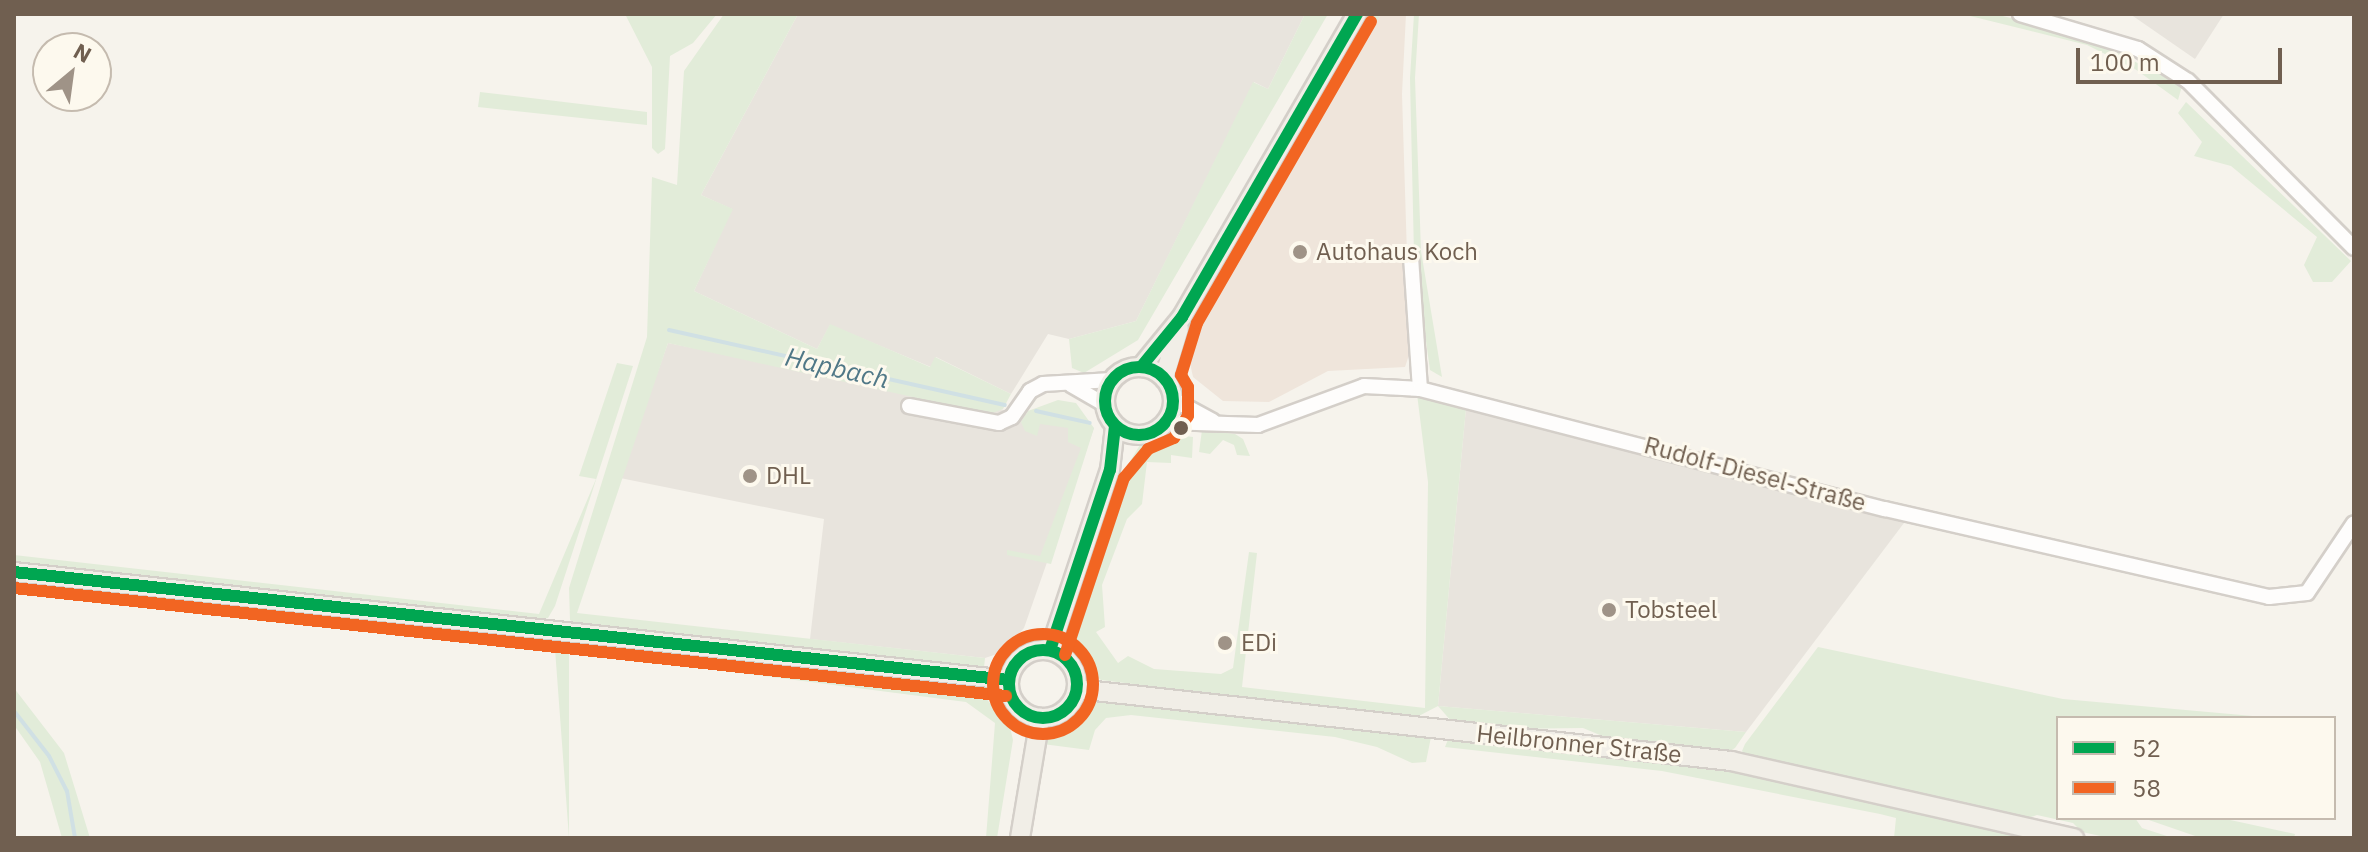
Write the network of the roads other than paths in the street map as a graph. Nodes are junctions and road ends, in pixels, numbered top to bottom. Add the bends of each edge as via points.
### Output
1 (1357, 14) edge
2 (2020, 14) edge
3 (2354, 248) edge
4 (1411, 257) dead end
5 (1182, 317) junction
6 (1141, 367) junction
7 (1164, 378) junction
8 (1112, 380) junction
9 (1071, 385) junction
10 (1420, 389) junction
11 (1174, 400) junction
12 (1105, 405) junction
13 (909, 406) dead end
14 (1166, 422) junction
15 (1217, 423) junction
16 (1115, 426) junction
17 (1138, 435) junction
18 (1110, 470) junction
19 (2354, 523) edge
20 (14, 572) edge
21 (1050, 650) junction
22 (1008, 680) junction
23 (1077, 689) junction
24 (1040, 718) junction
25 (1020, 838) edge
26 (2074, 838) edge

1 - 5 main road
2 - 3 street via 2138,49 2188,81
4 - 10 street
5 - 6 main road
5 - 7 main road
6 - 7 main road
6 - 8 main road
7 - 11 main road
8 - 9 street
8 - 12 main road
9 - 12 street
9 - 13 street via 1043,384 999,423
10 - 15 street, Rudolf-Diesel-Straße via 1364,386 1258,425
10 - 19 street, Rudolf-Diesel-Straße via 1900,512 2269,597 2297,598 2317,582
11 - 14 main road
11 - 15 street, Rudolf-Diesel-Straße
12 - 16 main road
14 - 15 street, Rudolf-Diesel-Straße
14 - 17 main road via 1153,433
16 - 17 main road
16 - 18 main road
17 - 18 main road
18 - 21 main road
20 - 22 main road
21 - 22 main road via 1022,656
21 - 23 main road via 1071,664
22 - 24 main road via 1016,706
23 - 24 main road via 1064,712
23 - 26 main road, Heilbronner Straße via 1731,761
24 - 25 main road

